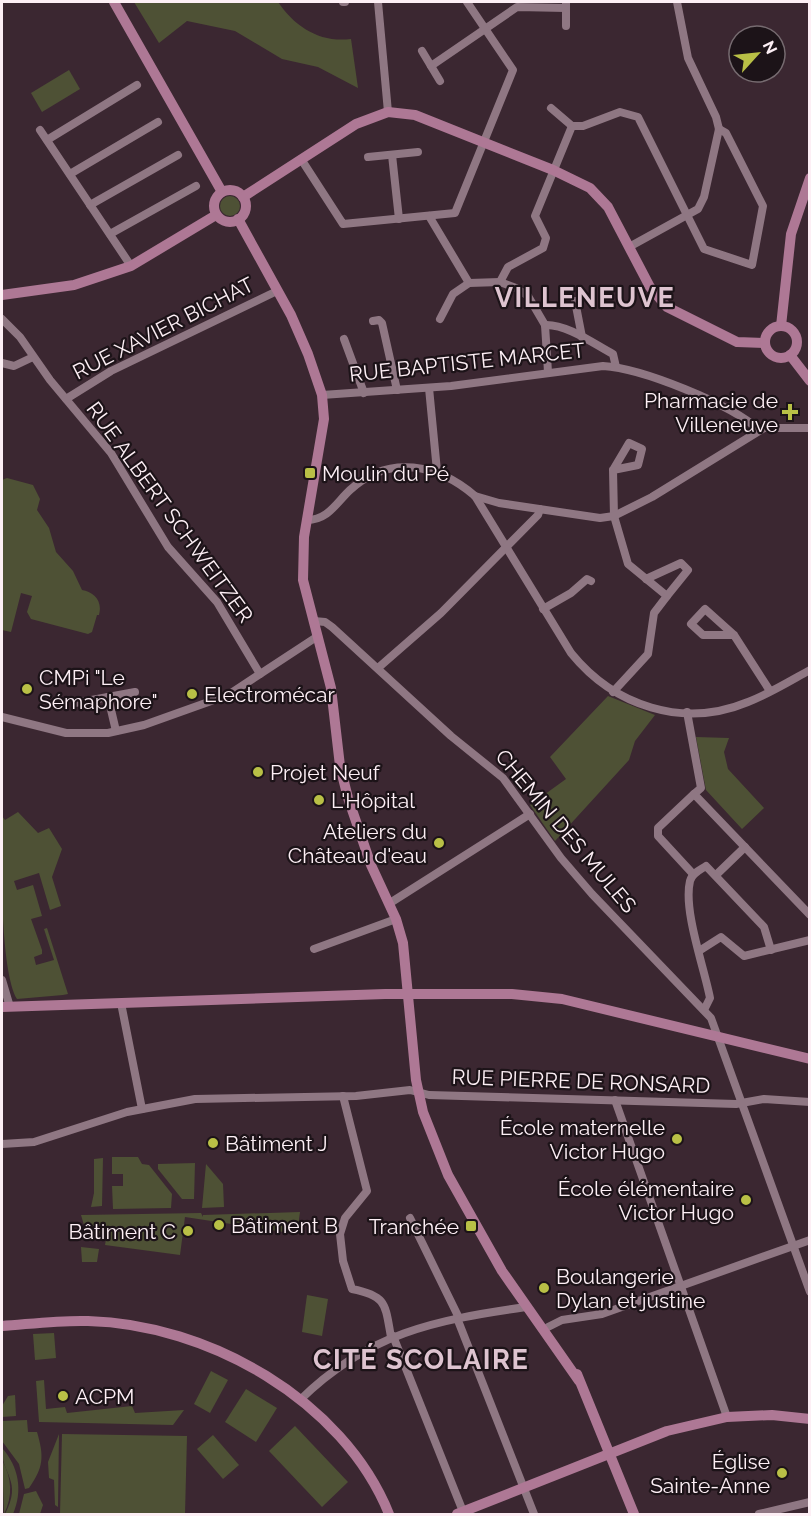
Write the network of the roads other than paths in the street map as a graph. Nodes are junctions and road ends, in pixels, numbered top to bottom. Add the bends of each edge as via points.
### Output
1 (114, 2) edge
2 (378, 2) edge
3 (467, 2) edge
4 (677, 2) edge
5 (566, 5) edge
6 (567, 26) dead end
7 (486, 29) junction
8 (422, 51) dead end
9 (431, 66) junction
10 (440, 81) dead end
11 (137, 85) dead end
12 (551, 108) dead end
13 (388, 112) junction
14 (158, 122) dead end
15 (572, 126) junction
16 (719, 129) junction
17 (40, 130) dead end
18 (47, 140) junction
19 (483, 143) junction
20 (418, 152) dead end
21 (178, 155) dead end
22 (392, 155) junction
23 (368, 157) dead end
24 (301, 159) junction
25 (553, 170) junction
26 (70, 174) junction
27 (810, 178) edge
28 (196, 186) dead end
29 (222, 192) junction
30 (243, 197) junction
31 (90, 205) junction
32 (216, 214) junction
33 (429, 216) junction
34 (687, 217) junction
35 (237, 219) junction
36 (399, 219) junction
37 (110, 234) junction
38 (629, 247) junction
39 (131, 266) junction
40 (500, 282) junction
41 (469, 283) junction
42 (277, 291) junction
43 (2, 295) edge
44 (575, 301) dead end
45 (440, 319) dead end
46 (2, 320) edge
47 (373, 321) dead end
48 (545, 325) junction
49 (781, 326) junction
50 (582, 337) junction
51 (344, 339) dead end
52 (765, 343) junction
53 (790, 356) junction
54 (33, 357) junction
55 (2, 363) edge
56 (616, 366) junction
57 (548, 372) junction
58 (810, 381) edge
59 (429, 388) junction
60 (397, 390) junction
61 (364, 393) junction
62 (322, 395) junction
63 (66, 399) junction
64 (810, 428) edge
65 (759, 430) junction
66 (613, 470) dead end
67 (437, 471) junction
68 (475, 496) junction
69 (499, 503) junction
70 (540, 509) junction
71 (487, 513) junction
72 (614, 516) junction
73 (307, 520) junction
74 (506, 546) junction
75 (646, 579) junction
76 (591, 580) dead end
77 (667, 596) junction
78 (543, 609) junction
79 (314, 621) junction
80 (734, 635) junction
81 (318, 636) junction
82 (378, 668) junction
83 (810, 669) edge
84 (260, 674) junction
85 (770, 691) junction
86 (135, 692) dead end
87 (613, 692) junction
88 (108, 697) junction
89 (75, 703) dead end
90 (687, 712) junction
91 (2, 717) edge
92 (116, 731) junction
93 (694, 794) junction
94 (530, 814) junction
95 (745, 847) junction
96 (693, 874) junction
97 (716, 875) junction
98 (390, 903) junction
99 (810, 915) edge
100 (396, 920) junction
101 (810, 940) edge
102 (314, 949) dead end
103 (771, 950) junction
104 (699, 951) junction
105 (2, 980) edge
106 (409, 994) junction
107 (122, 1003) junction
108 (6, 1007) edge
109 (704, 1010) junction
110 (720, 1037) junction
111 (810, 1059) edge
112 (419, 1093) junction
113 (343, 1096) junction
114 (615, 1100) junction
115 (742, 1102) junction
116 (810, 1102) edge
117 (142, 1108) junction
118 (2, 1144) edge
119 (410, 1218) dead end
120 (810, 1240) edge
121 (793, 1245) junction
122 (492, 1251) junction
123 (681, 1286) junction
124 (810, 1292) edge
125 (526, 1306) junction
126 (458, 1318) junction
127 (2, 1326) edge
128 (545, 1329) junction
129 (392, 1337) junction
130 (300, 1400) junction
131 (727, 1417) junction
132 (810, 1419) edge
133 (610, 1454) junction
134 (524, 1488) junction
135 (810, 1502) edge
136 (789, 1511) edge
137 (461, 1514) edge
138 (389, 1515) edge
139 (534, 1515) edge
140 (634, 1515) edge
141 (759, 1515) edge

1 - 29 street
2 - 13 street
3 - 7 street
4 - 16 street via 688,58
5 - 6 street
5 - 7 street via 517,7
7 - 9 street
7 - 19 street via 513,70
8 - 9 street
9 - 10 street
11 - 18 street
12 - 15 street
13 - 19 street via 415,115
13 - 24 street via 356,124
14 - 26 street
15 - 25 street
15 - 34 street via 583,126 620,112 638,117
16 - 34 street via 704,196 698,209
16 - 34 street via 726,134 763,207 752,265 704,249
17 - 18 street
18 - 26 street
19 - 25 street
19 - 33 street via 455,213
20 - 22 street
21 - 31 street
22 - 23 street
22 - 36 street
24 - 30 street
24 - 36 street via 343,224
25 - 38 street via 600,196
25 - 40 street via 535,216 546,238 543,248 508,267
26 - 31 street
27 - 49 street via 790,234
28 - 37 street
29 - 30 street via 235,191
29 - 32 street via 215,200
30 - 35 street via 245,207
31 - 37 street
32 - 35 street via 224,220
32 - 39 street
33 - 36 street
33 - 41 street
34 - 38 street
35 - 42 street
37 - 39 street
38 - 52 street via 650,287 667,307 737,342
39 - 43 street via 74,285
40 - 41 street
40 - 48 street via 528,296
41 - 45 street via 453,294
42 - 62 street via 308,354
42 - 63 street, RUE XAVIER BICHAT via 111,371
44 - 50 street
46 - 54 street, RUE ALBERT SCHWEITZER
47 - 60 street via 382,323
48 - 50 street, RUE BAPTISTE MARCET
48 - 57 street
49 - 52 street via 771,329
49 - 53 street via 791,329 796,338 796,348
50 - 56 street, RUE BAPTISTE MARCET via 613,354
51 - 61 street
52 - 53 street via 774,357
53 - 58 street
54 - 55 street via 14,366
54 - 63 street, RUE ALBERT SCHWEITZER
56 - 57 street, RUE BAPTISTE MARCET
56 - 65 street, RUE BAPTISTE MARCET via 693,394 736,414
57 - 59 street, RUE BAPTISTE MARCET
59 - 60 street, RUE BAPTISTE MARCET
59 - 67 street
60 - 61 street, RUE BAPTISTE MARCET
61 - 62 street, RUE BAPTISTE MARCET
62 - 73 street via 324,419
63 - 84 street, RUE ALBERT SCHWEITZER via 111,453 168,547 217,602
64 - 65 street via 772,426
65 - 72 street via 669,488
66 - 72 street
67 - 68 street
67 - 73 street via 404,466 381,471 358,482 326,516
68 - 69 street
68 - 71 street
69 - 70 street
69 - 71 street
70 - 72 street via 600,518
70 - 74 street
71 - 74 street
72 - 75 street via 627,564
73 - 79 street via 303,580
74 - 78 street
74 - 82 street via 441,613
75 - 77 street
75 - 77 street via 681,563 688,570
76 - 78 street via 586,579
77 - 87 street via 654,613 648,654
78 - 87 street via 576,660
79 - 81 street
79 - 82 street, CHEMIN DES MULES via 332,627
80 - 80 street via 705,609 691,624 703,635
80 - 85 street
81 - 84 street
81 - 98 street via 331,688 340,766 348,798 370,865
82 - 94 street, CHEMIN DES MULES via 503,778
83 - 85 street
84 - 92 street via 228,695
85 - 90 street via 729,708
86 - 88 street
87 - 90 street via 647,708
88 - 89 street
88 - 92 street
90 - 93 street via 701,788
91 - 92 street via 66,733
93 - 95 street
93 - 96 street via 658,828 658,836
94 - 98 street
94 - 109 street, CHEMIN DES MULES via 592,894
95 - 97 street
95 - 99 street
96 - 97 street via 706,866
96 - 104 street via 689,905
97 - 103 street via 764,927
98 - 100 street
100 - 102 street
100 - 106 street via 407,965
101 - 103 street
103 - 104 street via 744,956 721,937
104 - 109 street via 710,998
105 - 108 street
106 - 107 street
106 - 110 street via 512,994 562,999
106 - 112 street
107 - 108 street
107 - 117 street
109 - 110 street, CHEMIN DES MULES
110 - 111 street
110 - 115 street, CHEMIN DES MULES
112 - 113 street, RUE PIERRE DE RONSARD via 410,1090
112 - 114 street, RUE PIERRE DE RONSARD
112 - 122 street via 448,1174
113 - 117 street, RUE PIERRE DE RONSARD via 195,1100
113 - 129 street via 367,1191 341,1226 342,1261 352,1289 372,1293 382,1301
114 - 115 street, RUE PIERRE DE RONSARD
114 - 123 street
115 - 116 street, RUE PIERRE DE RONSARD
115 - 121 street, CHEMIN DES MULES
117 - 118 street, RUE PIERRE DE RONSARD via 34,1142
119 - 126 street
120 - 121 street
121 - 123 street
121 - 124 street, CHEMIN DES MULES
122 - 125 street
122 - 128 street
123 - 128 street via 602,1314 562,1320
123 - 131 street
125 - 126 street
125 - 128 street
126 - 129 street via 424,1324
126 - 134 street
127 - 130 street via 87,1321 155,1330 228,1354
128 - 133 street via 579,1381
129 - 130 street via 352,1357
129 - 137 street
130 - 138 street via 357,1459
131 - 132 street via 772,1415
131 - 133 street via 668,1431
133 - 134 street
133 - 140 street
134 - 137 street
134 - 139 street
135 - 136 street
136 - 141 street

